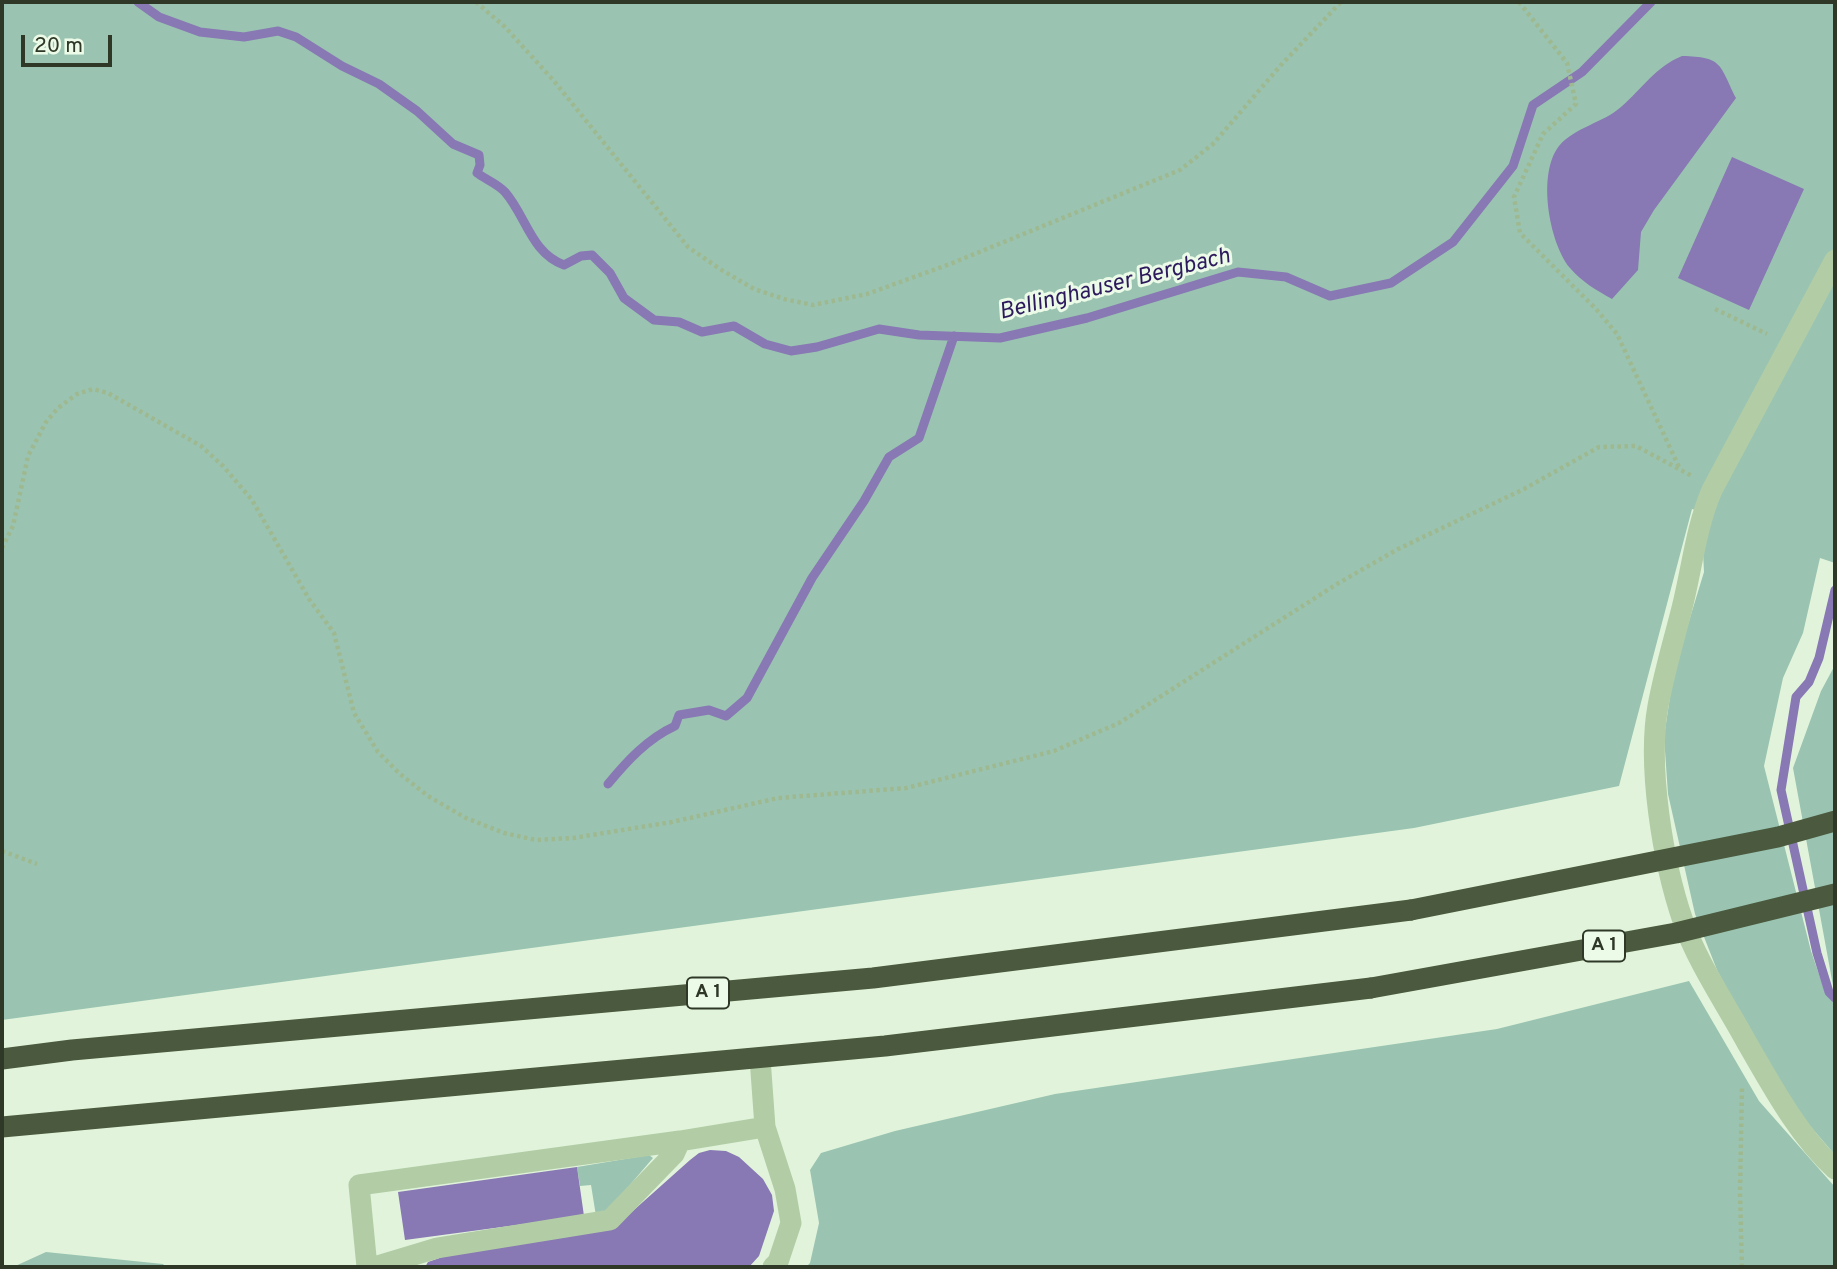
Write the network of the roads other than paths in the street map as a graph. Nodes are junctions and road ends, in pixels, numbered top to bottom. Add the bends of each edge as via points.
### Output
1 (1835, 260) edge
2 (1835, 821) edge
3 (1835, 894) edge
4 (760, 1058) junction
5 (2, 1059) edge
6 (2, 1127) edge
7 (765, 1127) junction
8 (680, 1141) junction
9 (1835, 1169) edge
10 (367, 1267) edge
11 (374, 1267) edge
12 (773, 1267) edge

1 - 9 lane via 1701,515 1655,737 1662,838 1683,922 1776,1092
2 - 5 highway, A 1, bridge via 1412,910 873,978
3 - 4 highway, A 1, bridge via 1676,933 1371,988
4 - 6 highway, A 1
4 - 7 lane
7 - 8 lane
7 - 12 lane via 791,1223
8 - 10 lane via 359,1185
8 - 11 lane via 674,1154 610,1220 436,1248

